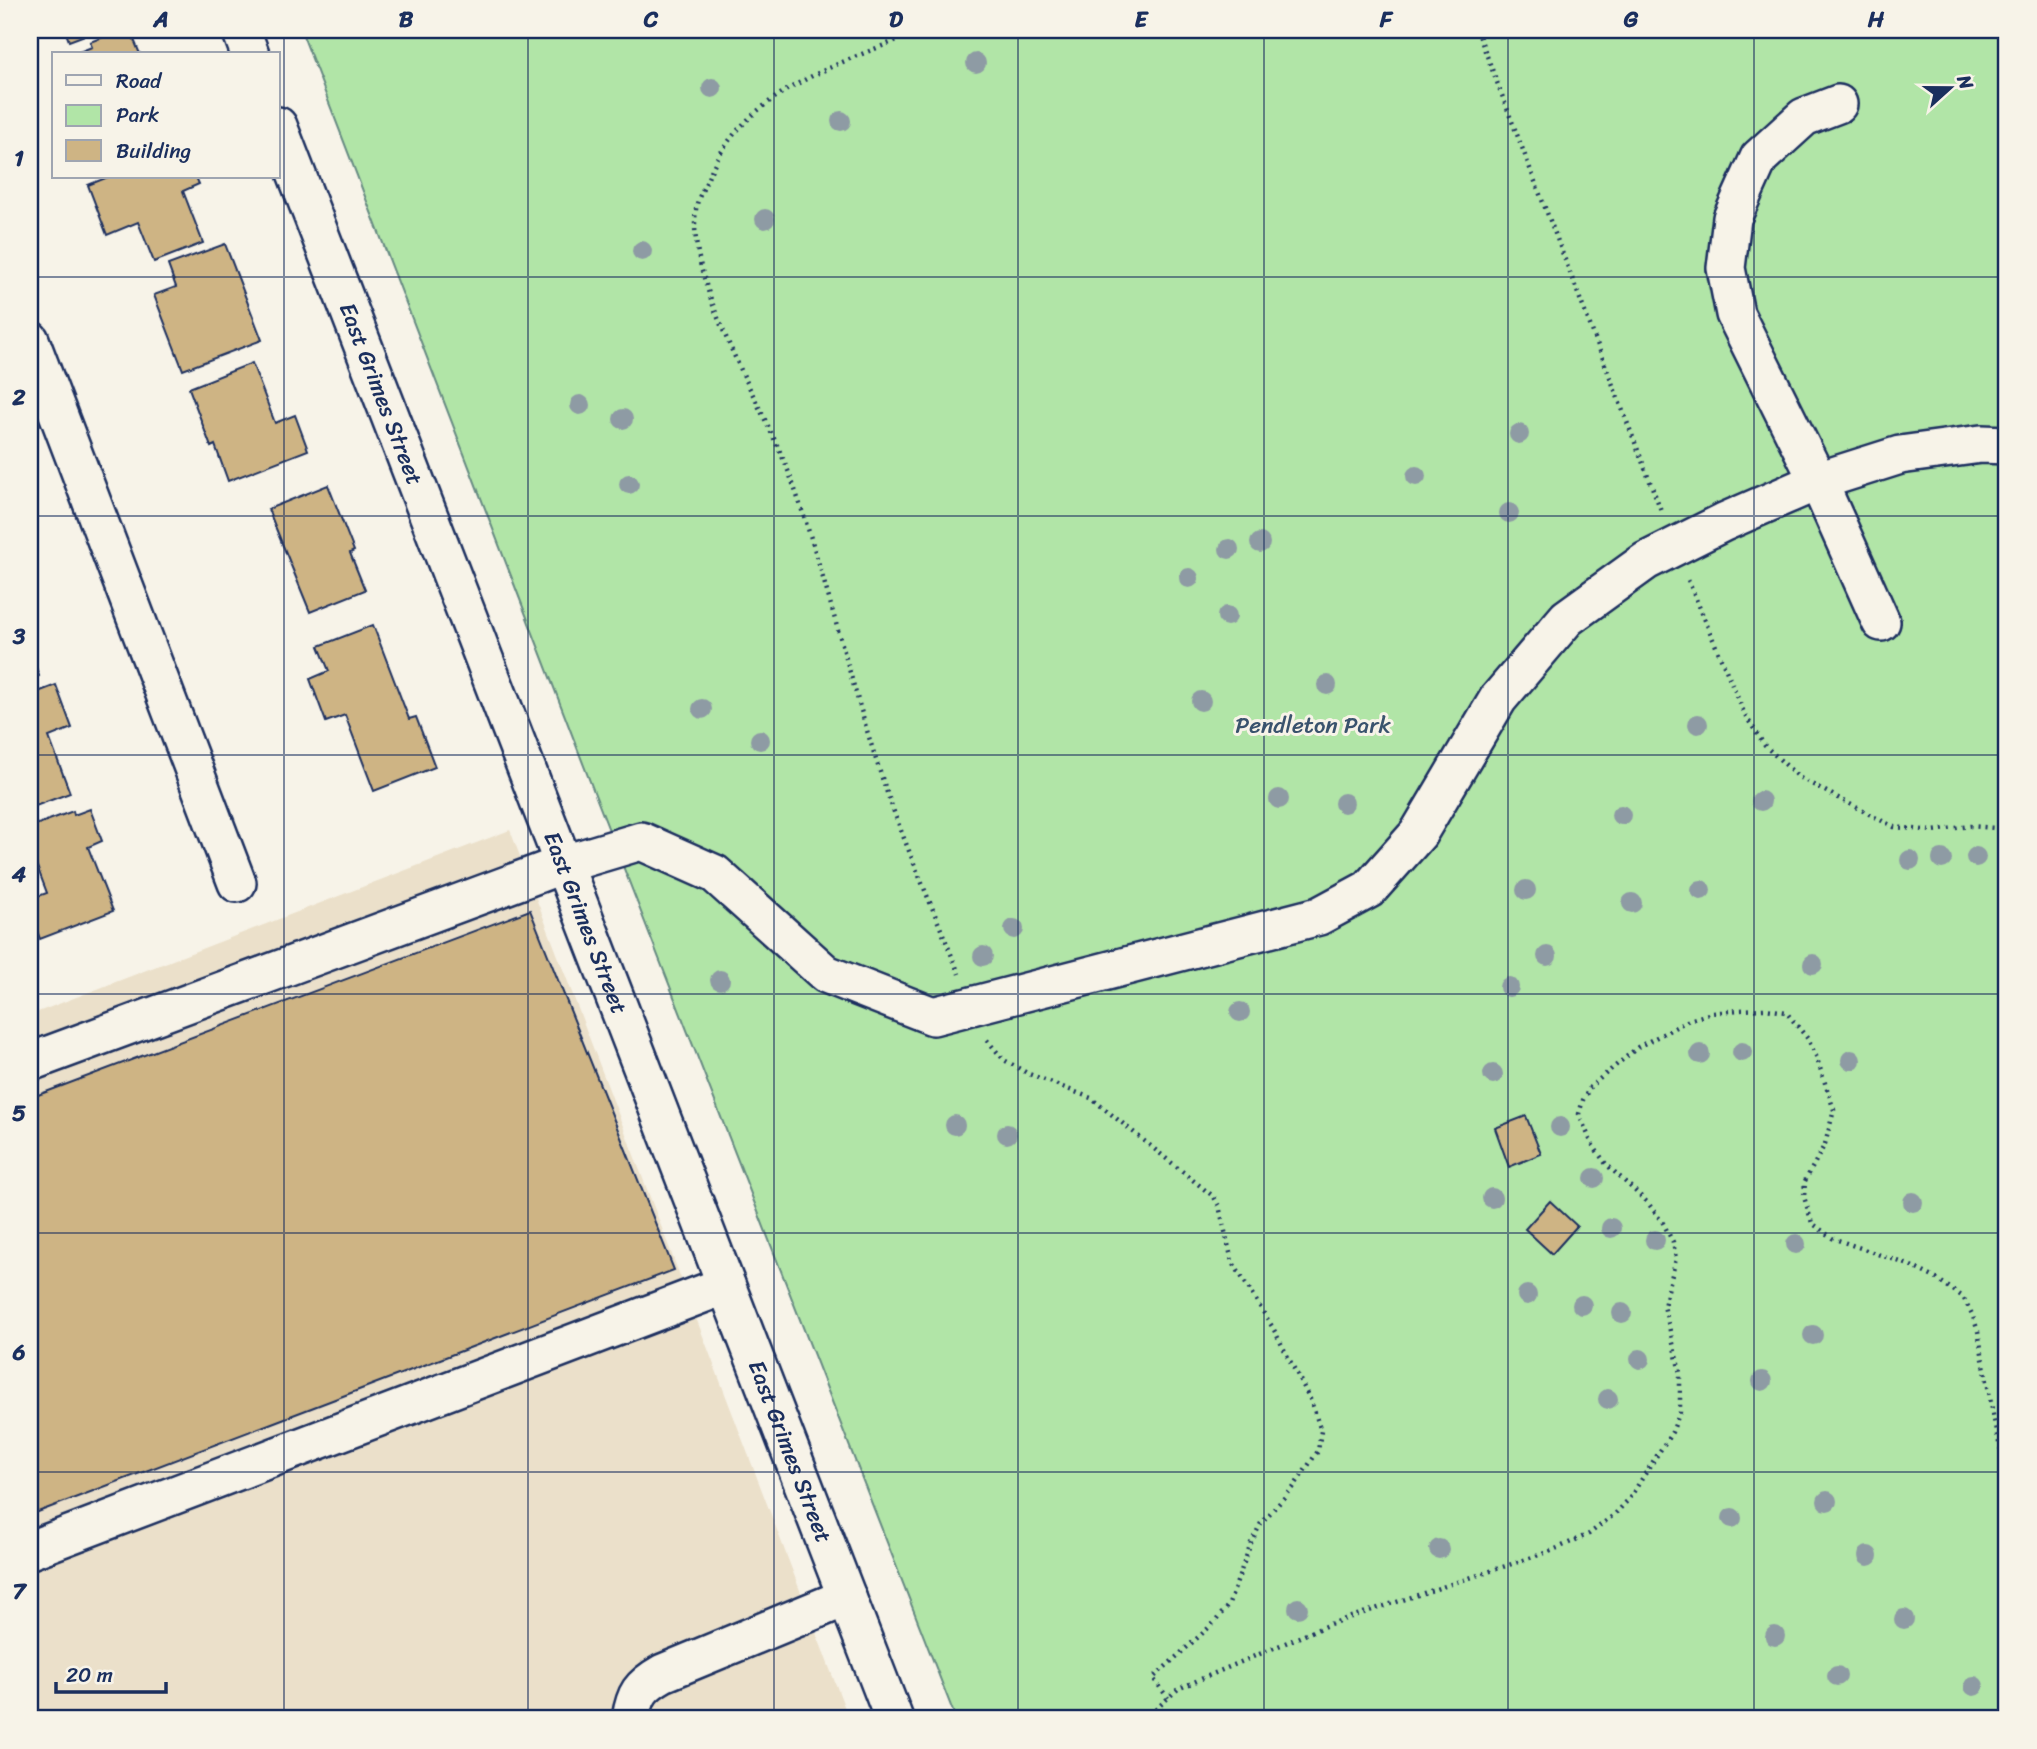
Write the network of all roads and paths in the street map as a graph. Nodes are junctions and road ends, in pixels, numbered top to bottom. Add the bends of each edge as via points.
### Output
1 (241, 30) edge
2 (922, 30) edge
3 (249, 52) edge
4 (1838, 104) dead end
5 (280, 131) edge
6 (30, 340) edge
7 (2007, 444) edge
8 (1818, 481) junction
9 (1881, 622) dead end
10 (565, 864) junction
11 (237, 883) dead end
12 (972, 1006) junction
13 (30, 1062) edge
14 (726, 1285) junction
15 (2007, 1474) edge
16 (30, 1549) edge
17 (847, 1597) junction
18 (1168, 1698) junction
19 (631, 1719) edge
20 (894, 1719) edge
21 (1145, 1719) edge

1 - 3 street
2 - 12 path via 806,79 757,109 713,164 697,204 695,244 715,307 791,479 884,784
4 - 8 street via 1804,117 1759,158 1732,218 1726,268 1735,314
5 - 10 street, East Grimes Street
6 - 11 street
7 - 8 street via 1900,455
8 - 9 street
8 - 12 street via 1646,561 1567,618 1498,699 1418,834 1369,889 1319,916
10 - 12 street via 641,841 715,874 827,974 933,1016
10 - 13 street
10 - 14 street, East Grimes Street
12 - 18 path via 989,1042 1004,1060 1091,1098 1214,1197 1232,1261 1311,1401 1321,1431 1318,1451 1261,1523 1229,1604 1153,1678
14 - 16 street
14 - 17 street, East Grimes Street
15 - 18 path via 1978,1331 1963,1297 1909,1265 1832,1238 1812,1223 1804,1197 1805,1181 1825,1144 1834,1110 1808,1039 1786,1012 1712,1013 1638,1047 1590,1087 1579,1114 1591,1144 1606,1164 1663,1223 1676,1259 1664,1306 1680,1372 1680,1412 1672,1433 1629,1499 1589,1534 1330,1624 1178,1689
17 - 19 street via 663,1673 646,1683 635,1698
17 - 20 street, East Grimes Street
18 - 21 path

